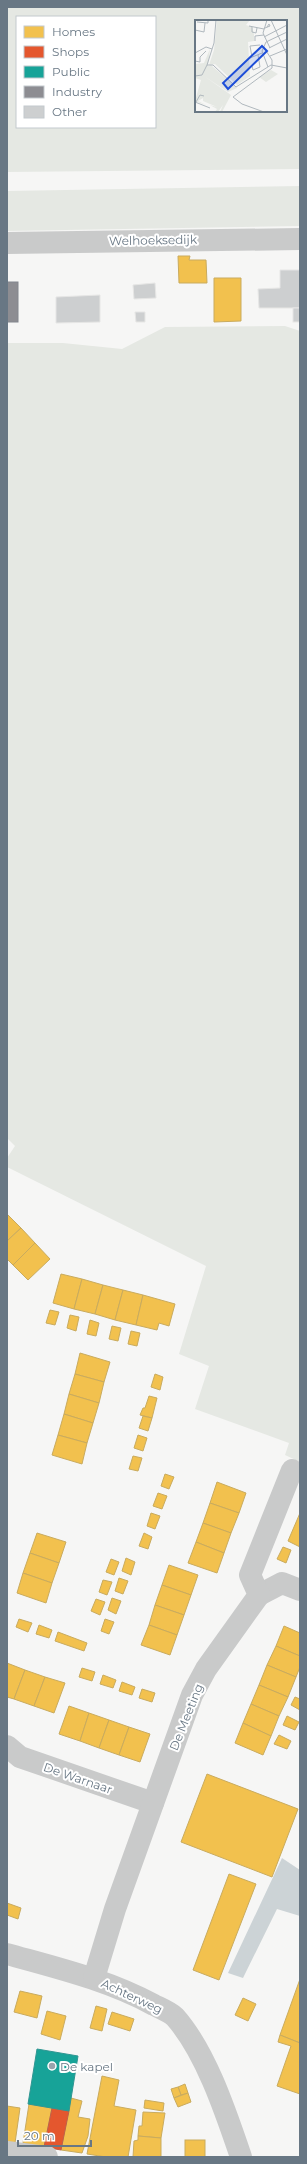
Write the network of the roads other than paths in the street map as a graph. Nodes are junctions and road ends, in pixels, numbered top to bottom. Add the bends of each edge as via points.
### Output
1 (300, 239) edge
2 (7, 243) edge
3 (292, 1470) dead end
4 (300, 1590) edge
5 (259, 1595) junction
6 (7, 1746) edge
7 (153, 1803) junction
8 (7, 1954) edge
9 (94, 1978) junction
10 (7, 2152) edge
11 (47, 2157) edge
12 (241, 2157) edge

1 - 2 street, Welhoeksedijk
3 - 5 street via 250,1575
4 - 5 street via 282,1583
5 - 7 street, De Meeting via 206,1669 192,1696
6 - 7 street, De Warnaar via 20,1757
7 - 9 street, De Meeting
8 - 9 street, Achterweg
9 - 12 street, Achterweg via 138,1996 174,2016 195,2047 224,2109
10 - 11 street

